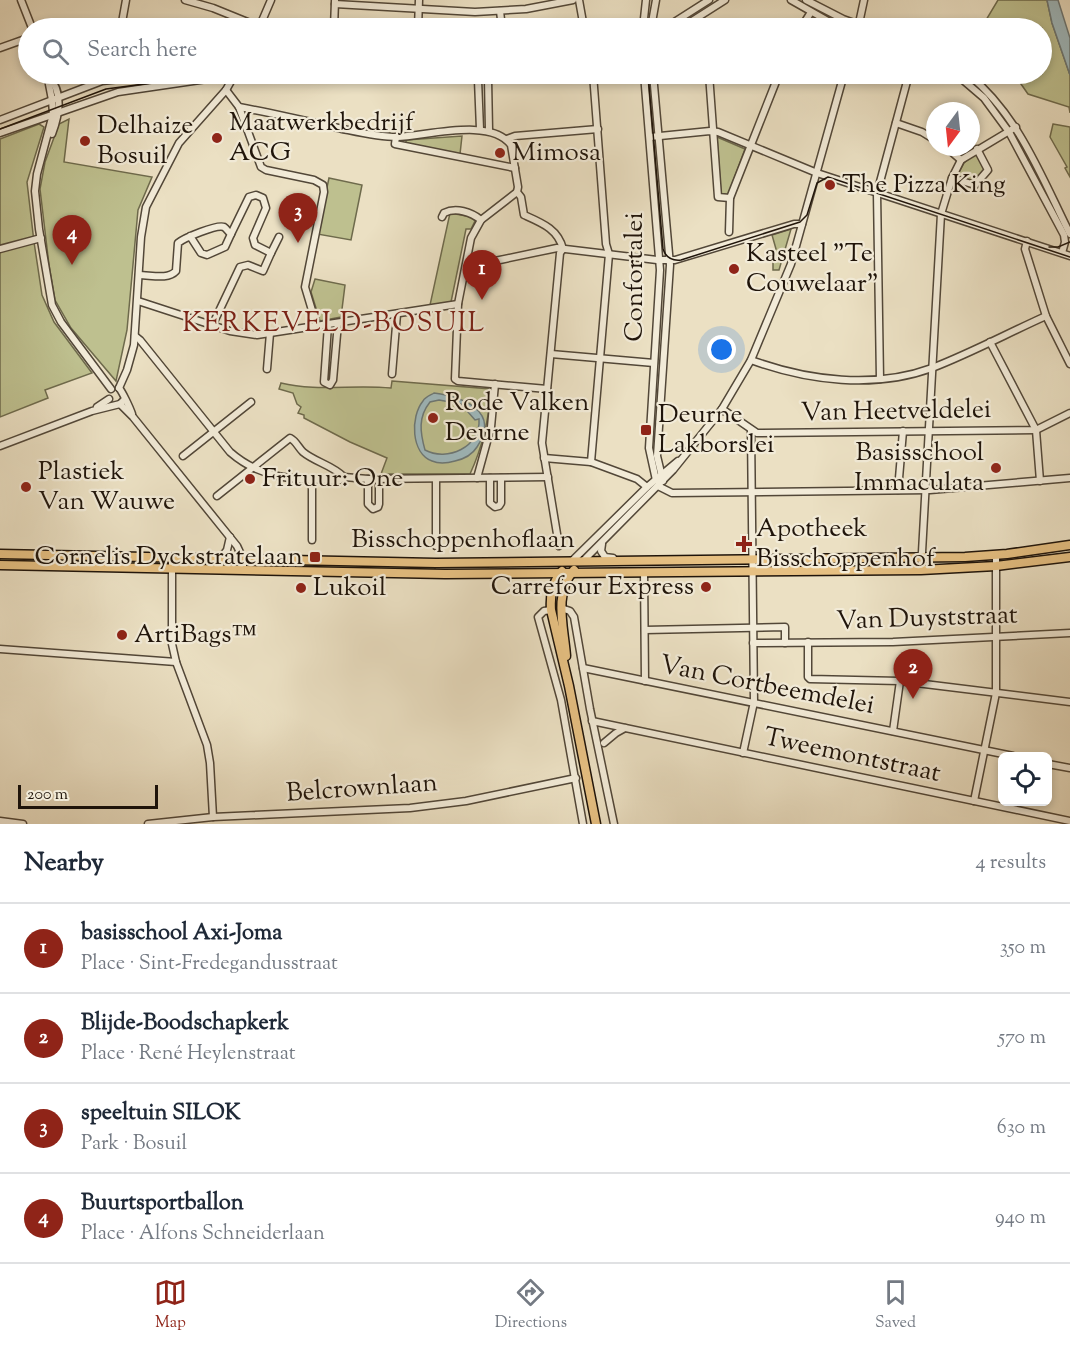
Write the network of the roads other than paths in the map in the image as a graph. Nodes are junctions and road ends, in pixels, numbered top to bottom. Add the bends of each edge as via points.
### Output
1 (21, 0) edge
2 (126, 0) edge
3 (185, 0) edge
4 (271, 0) edge
5 (419, 0) edge
6 (573, 0) edge
7 (579, 0) edge
8 (646, 0) edge
9 (656, 0) edge
10 (710, 0) edge
11 (724, 0) edge
12 (791, 0) edge
13 (806, 0) edge
14 (864, 0) edge
15 (198, 2) edge
16 (335, 2) edge
17 (345, 2) edge
18 (419, 9) junction
19 (500, 10) junction
20 (811, 12) junction
21 (28, 18) edge
22 (123, 18) edge
23 (236, 18) edge
24 (264, 18) edge
25 (334, 18) edge
26 (419, 18) edge
27 (501, 18) edge
28 (582, 18) edge
29 (644, 18) edge
30 (653, 18) edge
31 (681, 18) edge
32 (698, 18) edge
33 (807, 18) edge
34 (824, 18) edge
35 (841, 18) edge
36 (859, 18) edge
37 (18, 42) edge
38 (0, 48) edge
39 (50, 84) edge
40 (94, 84) edge
41 (171, 84) edge
42 (233, 84) edge
43 (478, 84) edge
44 (488, 84) edge
45 (593, 84) edge
46 (645, 84) edge
47 (654, 84) edge
48 (710, 84) edge
49 (775, 84) edge
50 (841, 84) edge
51 (906, 84) edge
52 (969, 84) edge
53 (980, 84) edge
54 (227, 89) junction
55 (55, 98) junction
56 (239, 107) junction
57 (56, 113) junction
58 (38, 119) junction
59 (0, 120) edge
60 (896, 123) junction
61 (50, 127) junction
62 (1016, 127) junction
63 (480, 129) junction
64 (598, 129) junction
65 (489, 130) junction
66 (714, 131) junction
67 (1009, 132) junction
68 (0, 133) edge
69 (926, 134) edge
70 (396, 136) junction
71 (659, 136) junction
72 (650, 137) junction
73 (507, 139) junction
74 (750, 145) junction
75 (45, 146) junction
76 (980, 147) edge
77 (980, 155) edge
78 (956, 156) edge
79 (967, 156) edge
80 (961, 160) junction
81 (514, 168) junction
82 (817, 173) junction
83 (952, 178) junction
84 (517, 192) junction
85 (878, 192) junction
86 (730, 198) junction
87 (941, 213) junction
88 (441, 217) dead end
89 (1058, 217) junction
90 (481, 220) junction
91 (802, 224) junction
92 (729, 232) dead end
93 (231, 234) junction
94 (1070, 234) edge
95 (190, 236) junction
96 (279, 237) dead end
97 (41, 238) junction
98 (1027, 241) junction
99 (1065, 248) edge
100 (0, 249) edge
101 (563, 249) junction
102 (271, 252) junction
103 (609, 254) junction
104 (1070, 255) edge
105 (659, 260) junction
106 (670, 260) junction
107 (495, 261) dead end
108 (139, 274) junction
109 (138, 301) junction
110 (424, 302) dead end
111 (458, 304) junction
112 (423, 310) junction
113 (397, 314) junction
114 (1046, 316) junction
115 (338, 323) junction
116 (328, 325) junction
117 (212, 326) junction
118 (317, 327) junction
119 (270, 333) junction
120 (135, 336) junction
121 (990, 342) junction
122 (550, 354) junction
123 (601, 358) junction
124 (753, 360) junction
125 (654, 363) junction
126 (1070, 364) edge
127 (932, 368) junction
128 (267, 369) dead end
129 (392, 374) dead end
130 (880, 379) junction
131 (495, 384) junction
132 (119, 388) junction
133 (111, 389) junction
134 (547, 389) junction
135 (116, 402) junction
136 (251, 402) dead end
137 (724, 410) junction
138 (1070, 413) edge
139 (752, 430) junction
140 (1036, 430) junction
141 (903, 431) junction
142 (929, 431) junction
143 (214, 432) junction
144 (0, 446) edge
145 (654, 454) junction
146 (183, 456) dead end
147 (544, 458) junction
148 (591, 462) junction
149 (252, 468) junction
150 (344, 477) junction
151 (548, 477) junction
152 (477, 478) junction
153 (490, 478) junction
154 (501, 478) junction
155 (1070, 478) edge
156 (368, 479) junction
157 (379, 479) junction
158 (436, 479) junction
159 (312, 480) junction
160 (660, 480) junction
161 (1040, 481) junction
162 (647, 488) junction
163 (898, 490) junction
164 (925, 490) junction
165 (752, 491) junction
166 (217, 496) dead end
167 (612, 527) junction
168 (230, 536) junction
169 (312, 540) dead end
170 (603, 542) junction
171 (1070, 545) edge
172 (436, 546) dead end
173 (559, 546) dead end
174 (0, 554) edge
175 (996, 555) junction
176 (1070, 557) edge
177 (172, 558) junction
178 (922, 558) junction
179 (220, 559) junction
180 (243, 559) junction
181 (753, 559) junction
182 (572, 561) junction
183 (582, 561) junction
184 (622, 562) junction
185 (0, 565) edge
186 (996, 566) junction
187 (173, 568) junction
188 (243, 570) junction
189 (921, 570) junction
190 (753, 571) junction
191 (644, 572) junction
192 (561, 573) junction
193 (571, 573) junction
194 (561, 608) junction
195 (551, 610) junction
196 (753, 629) junction
197 (645, 630) junction
198 (1070, 633) edge
199 (996, 636) junction
200 (808, 642) junction
201 (753, 643) junction
202 (785, 643) junction
203 (0, 649) edge
204 (176, 662) junction
205 (583, 669) junction
206 (645, 681) junction
207 (900, 681) junction
208 (569, 686) junction
209 (996, 693) junction
210 (754, 702) junction
211 (1070, 702) edge
212 (592, 721) junction
213 (625, 728) junction
214 (893, 731) junction
215 (604, 743) dead end
216 (984, 750) junction
217 (743, 753) junction
218 (998, 753) edge
219 (1052, 765) edge
220 (1070, 768) edge
221 (576, 778) junction
222 (974, 801) junction
223 (213, 817) junction
224 (0, 821) edge
225 (1070, 821) edge
226 (23, 824) edge
227 (148, 824) edge
228 (584, 824) edge
229 (596, 824) edge
230 (614, 824) edge

1 - 21 street
2 - 22 street
3 - 15 street
4 - 24 street
5 - 18 street
6 - 19 street
7 - 28 street
8 - 29 street
9 - 30 street
10 - 31 street
11 - 32 street
12 - 20 street
13 - 35 street
14 - 36 street
15 - 23 street
16 - 17 street
16 - 25 street
17 - 18 street
18 - 19 street
18 - 26 street
19 - 27 street
20 - 33 street
20 - 34 street
37 - 38 street
39 - 55 street
40 - 55 street
41 - 57 street via 118,92
42 - 54 street
43 - 63 street
44 - 65 street
45 - 64 street
46 - 72 street, Confortalei
47 - 71 street, Confortalei
48 - 66 street
49 - 74 street
50 - 82 street
51 - 60 street
52 - 67 street
53 - 62 street
54 - 56 street
54 - 108 street via 179,143 150,196 143,217
55 - 57 street
55 - 59 street
56 - 70 street via 372,135
56 - 118 street via 261,167 314,180 324,189 305,287
57 - 58 street
57 - 61 street
57 - 75 street
58 - 61 street
58 - 68 street
60 - 69 street
60 - 85 street
61 - 75 street
62 - 67 street
62 - 89 street
63 - 65 street
63 - 70 street
64 - 73 street
64 - 103 street
65 - 73 street
66 - 71 street
66 - 74 street
66 - 86 street via 718,197
67 - 76 street
67 - 89 street
70 - 81 street via 395,144
71 - 72 street
71 - 106 street, Confortalei
72 - 105 street, Confortalei
73 - 81 street
74 - 82 street
74 - 86 street
75 - 97 street via 35,191
77 - 83 street via 988,170 975,185
78 - 80 street
79 - 80 street
80 - 83 street
81 - 84 street
82 - 85 street
82 - 91 street
83 - 87 street
84 - 90 street
84 - 101 street via 524,215 555,232
85 - 87 street
85 - 130 street
86 - 92 street
87 - 98 street
87 - 127 street
88 - 90 street via 452,210
89 - 94 street
89 - 99 street
90 - 111 street via 471,238
91 - 106 street
91 - 124 street via 783,286
93 - 95 street via 220,227
93 - 95 street via 225,247 207,255
93 - 102 street via 249,197 259,195 266,208 253,238 255,245
95 - 108 street via 178,243 174,277
96 - 102 street
97 - 100 street
97 - 133 street via 52,305
98 - 99 street
98 - 114 street via 1025,249
99 - 104 street
101 - 103 street
101 - 107 street
101 - 122 street
102 - 117 street via 263,271 248,265 240,267
103 - 105 street
103 - 123 street
105 - 106 street
105 - 125 street, Confortalei
106 - 145 street, Confortalei via 665,364
108 - 109 street
109 - 117 street
109 - 120 street
110 - 112 street
111 - 112 street
111 - 131 street via 455,379
112 - 113 street
113 - 115 street
113 - 129 street
114 - 121 street
114 - 126 street
115 - 116 street
115 - 116 street via 330,385 324,382
116 - 118 street
117 - 119 street via 247,334
118 - 119 street
119 - 128 street
120 - 132 street
120 - 143 street
121 - 127 street
121 - 140 street
122 - 123 street
122 - 134 street
123 - 125 street
123 - 148 street
124 - 130 street via 816,377
124 - 137 street
125 - 145 street, Confortalei via 649,448
127 - 130 street
127 - 142 street
131 - 134 street
131 - 152 street via 491,428
132 - 133 street
132 - 135 street via 122,391
133 - 135 street
134 - 147 street
135 - 144 street
135 - 168 street via 133,417
136 - 143 street
137 - 139 street, Van Heetveldelei
137 - 160 street
138 - 140 street, Van Heetveldelei
139 - 141 street, Van Heetveldelei
139 - 165 street
140 - 142 street, Van Heetveldelei
140 - 161 street
141 - 142 street, Van Heetveldelei
141 - 163 street
142 - 164 street
143 - 146 street
143 - 149 street via 230,452
145 - 160 street, Confortalei
147 - 148 street
147 - 151 street
148 - 162 street via 637,479
149 - 150 street via 290,438 303,452
149 - 159 street via 275,477
149 - 166 street
150 - 156 street
150 - 159 street
151 - 154 street
151 - 173 street
152 - 153 street
152 - 158 street
153 - 154 street
153 - 154 street via 490,503 495,507 501,503
155 - 161 street
156 - 157 street
156 - 157 street via 368,504 373,509 379,504
157 - 158 street
158 - 172 street
159 - 169 street
160 - 162 street
160 - 165 street via 672,492
160 - 167 street
161 - 164 street
162 - 167 street
163 - 164 street
163 - 165 street
164 - 178 street
165 - 181 street
167 - 170 street
167 - 182 street
168 - 179 street
168 - 180 street
170 - 183 street
170 - 184 street via 601,551 605,557
171 - 175 main road, Bisschoppenhoflaan
174 - 177 main road, Bisschoppenhoflaan
175 - 178 main road, Bisschoppenhoflaan
175 - 186 street
176 - 186 main road, Bisschoppenhoflaan
177 - 179 main road, Bisschoppenhoflaan
177 - 187 street
178 - 181 main road, Bisschoppenhoflaan
178 - 189 street
179 - 180 main road, Bisschoppenhoflaan
180 - 182 main road, Bisschoppenhoflaan
180 - 188 street
181 - 184 main road, Bisschoppenhoflaan
181 - 190 street
182 - 183 main road, Bisschoppenhoflaan
182 - 192 main road
183 - 184 main road, Bisschoppenhoflaan
183 - 193 main road
185 - 187 main road, Bisschoppenhoflaan
186 - 189 main road, Bisschoppenhoflaan
186 - 199 street
187 - 188 main road, Bisschoppenhoflaan
187 - 204 street via 172,644
188 - 192 main road, Bisschoppenhoflaan
189 - 190 main road, Bisschoppenhoflaan
190 - 191 main road, Bisschoppenhoflaan
190 - 196 street
191 - 193 main road, Bisschoppenhoflaan
191 - 197 street
192 - 193 main road, Bisschoppenhoflaan
192 - 195 main road via 554,582
193 - 194 main road via 564,584
194 - 205 street via 573,613
194 - 208 main road
195 - 208 main road
195 - 221 street via 538,616 561,700
196 - 197 street
196 - 201 street
196 - 202 street via 785,627
197 - 206 street
198 - 199 street, Van Duyststraat
199 - 200 street, Van Duyststraat via 875,643
199 - 209 street
200 - 202 street, Van Duyststraat
200 - 207 street via 810,679
201 - 202 street, Van Duyststraat
201 - 210 street
203 - 204 street
204 - 223 street via 207,745
205 - 206 street, Van Cortbeemdelei
205 - 212 street
206 - 210 street, Van Cortbeemdelei
207 - 209 street
207 - 214 street
208 - 229 main road
209 - 211 street
209 - 216 street
210 - 214 street, Van Cortbeemdelei
210 - 217 street
212 - 213 street, Tweemontstraat
212 - 230 street
213 - 215 street
213 - 217 street, Tweemontstraat
214 - 216 street, Van Cortbeemdelei
216 - 218 street, Van Cortbeemdelei
216 - 222 street
217 - 222 street, Tweemontstraat
219 - 220 street
221 - 223 street, Belcrownlaan via 466,801 410,808
221 - 228 street
222 - 225 street, Tweemontstraat
223 - 227 street, Belcrownlaan
224 - 226 street

